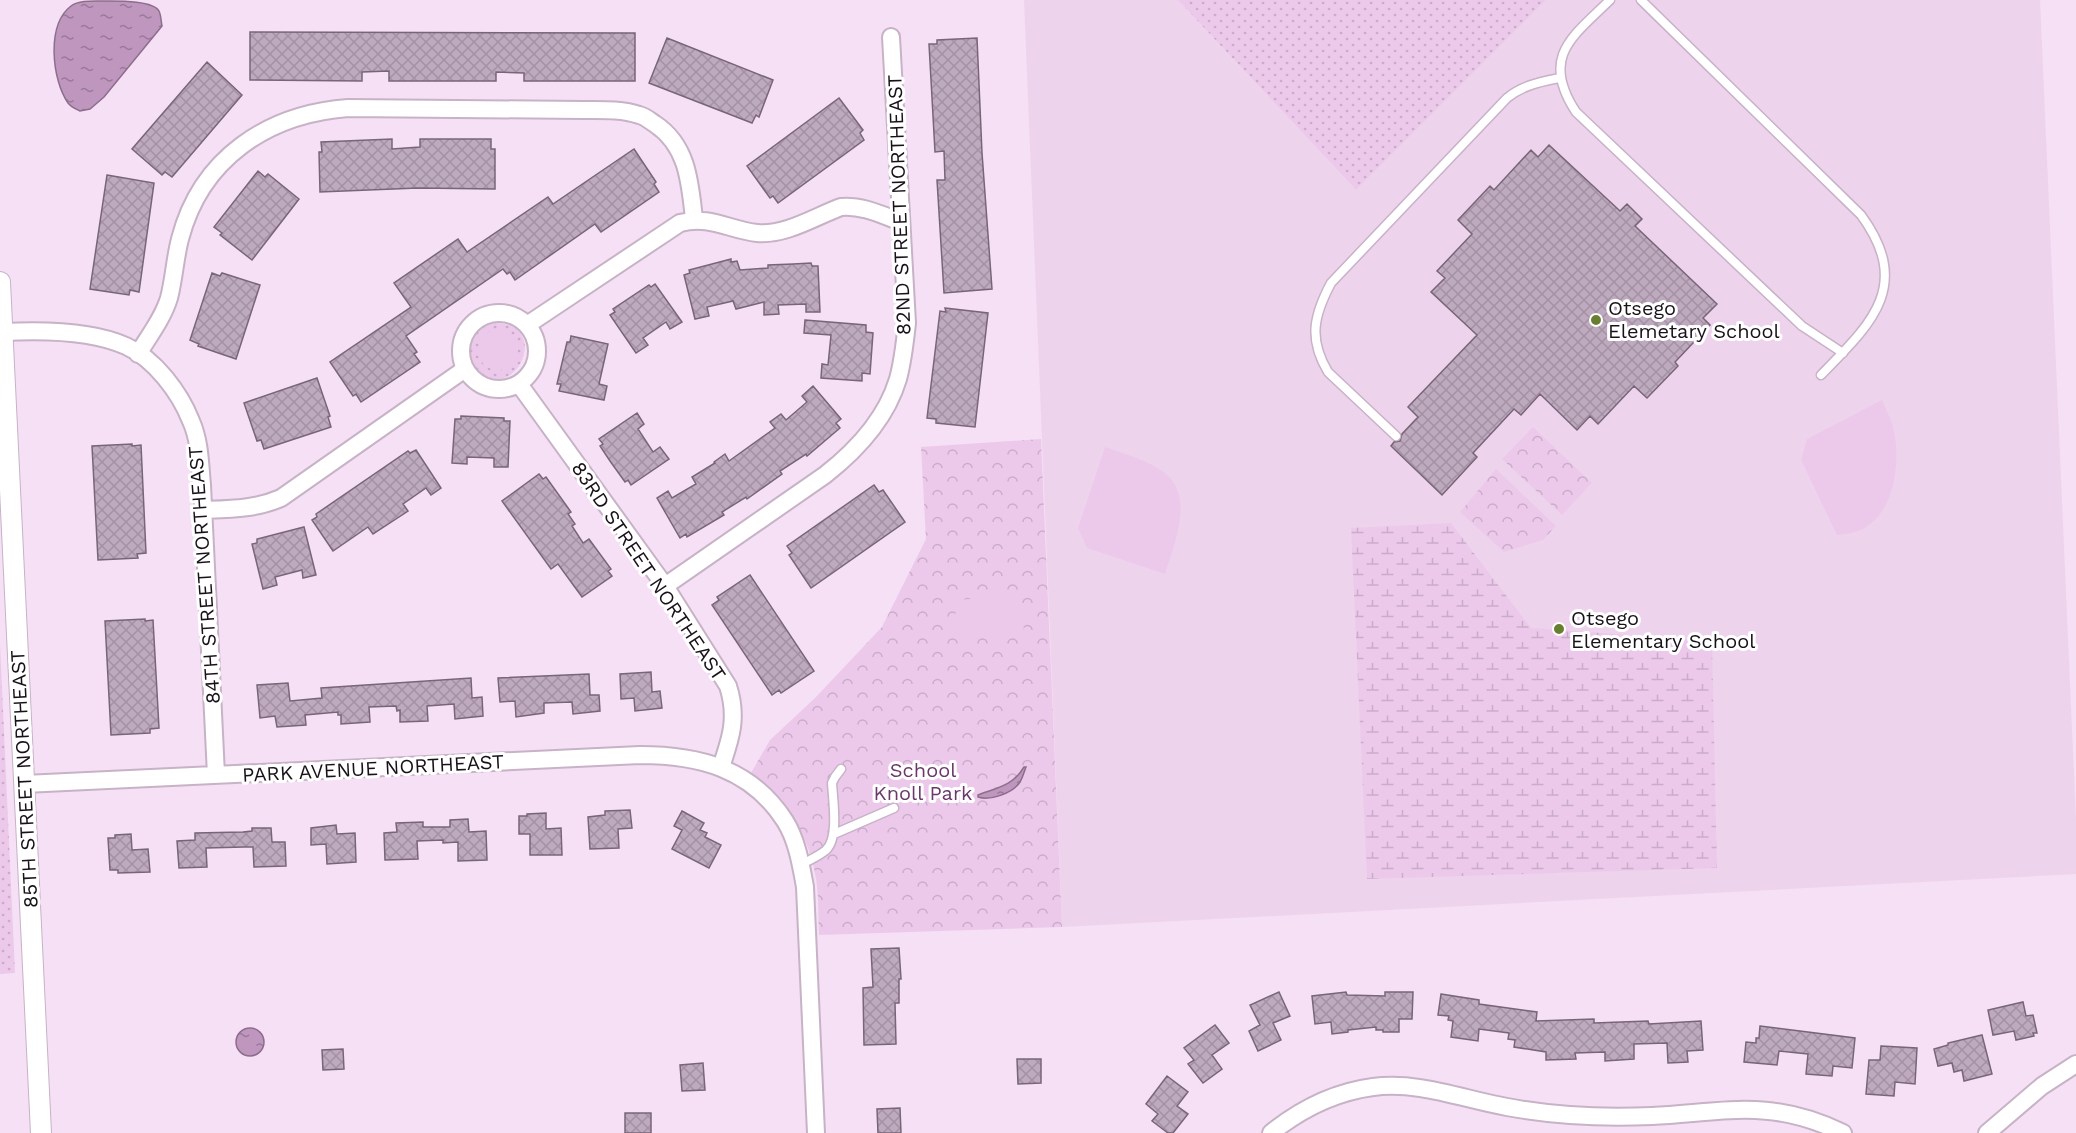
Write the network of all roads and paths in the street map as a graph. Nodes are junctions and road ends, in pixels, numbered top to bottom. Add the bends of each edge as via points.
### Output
1 (1610, 0) edge
2 (1641, 0) edge
3 (891, 37) dead end
4 (1560, 78) junction
5 (694, 219) junction
6 (901, 222) junction
7 (0, 282) edge
8 (527, 325) junction
9 (3, 332) junction
10 (1843, 353) junction
11 (138, 354) junction
12 (465, 369) junction
13 (1821, 375) dead end
14 (519, 384) junction
15 (1396, 436) dead end
16 (203, 510) junction
17 (665, 586) junction
18 (722, 767) junction
19 (841, 769) dead end
20 (216, 775) junction
21 (24, 784) junction
22 (894, 808) dead end
23 (834, 834) junction
24 (801, 865) junction
25 (2076, 1064) edge
26 (41, 1133) edge
27 (816, 1133) edge
28 (1271, 1133) edge
29 (1843, 1133) edge
30 (1987, 1133) edge

1 - 4 lane via 1570,39 1562,55
2 - 10 lane via 1862,215 1875,234 1885,273 1883,291 1868,324
3 - 6 street, 82ND STREET NORTHEAST
4 - 10 lane via 1576,112 1803,326
4 - 15 lane via 1529,84 1507,98 1331,283 1322,300 1315,328 1320,359 1328,372
5 - 6 street via 758,233 788,228 848,206
5 - 8 street via 680,224
5 - 11 street via 689,177 676,143 640,115 594,110 348,108 311,112 242,143 204,186 180,239 169,298
6 - 17 street, 82ND STREET NORTHEAST via 907,323 903,358 884,410 866,438 825,475
7 - 9 street, 85TH STREET NORTHEAST
8 - 12 street via 511,314 498,312 474,321 462,344
8 - 14 street via 538,353 532,371
9 - 11 street, 84TH STREET NORTHEAST via 69,332 126,346
9 - 21 street, 85TH STREET NORTHEAST
10 - 13 lane
11 - 16 street, 84TH STREET NORTHEAST via 165,378 192,423 199,452
12 - 14 street via 483,386 507,389
12 - 16 street via 281,498 247,508
14 - 17 street, 83RD STREET NORTHEAST
16 - 20 street, 84TH STREET NORTHEAST
17 - 18 street, 83RD STREET NORTHEAST via 728,686 734,703 734,720
18 - 20 street, PARK AVENUE NORTHEAST via 669,754
18 - 24 street via 773,806 785,821
19 - 23 lane via 832,783
20 - 21 street, PARK AVENUE NORTHEAST
21 - 26 street, 85TH STREET NORTHEAST
22 - 23 lane
23 - 24 lane via 824,852
24 - 27 street
25 - 30 street via 2042,1086
28 - 29 street via 1312,1105 1348,1091 1403,1086 1508,1107 1562,1113 1652,1116 1729,1108 1763,1109 1795,1114

